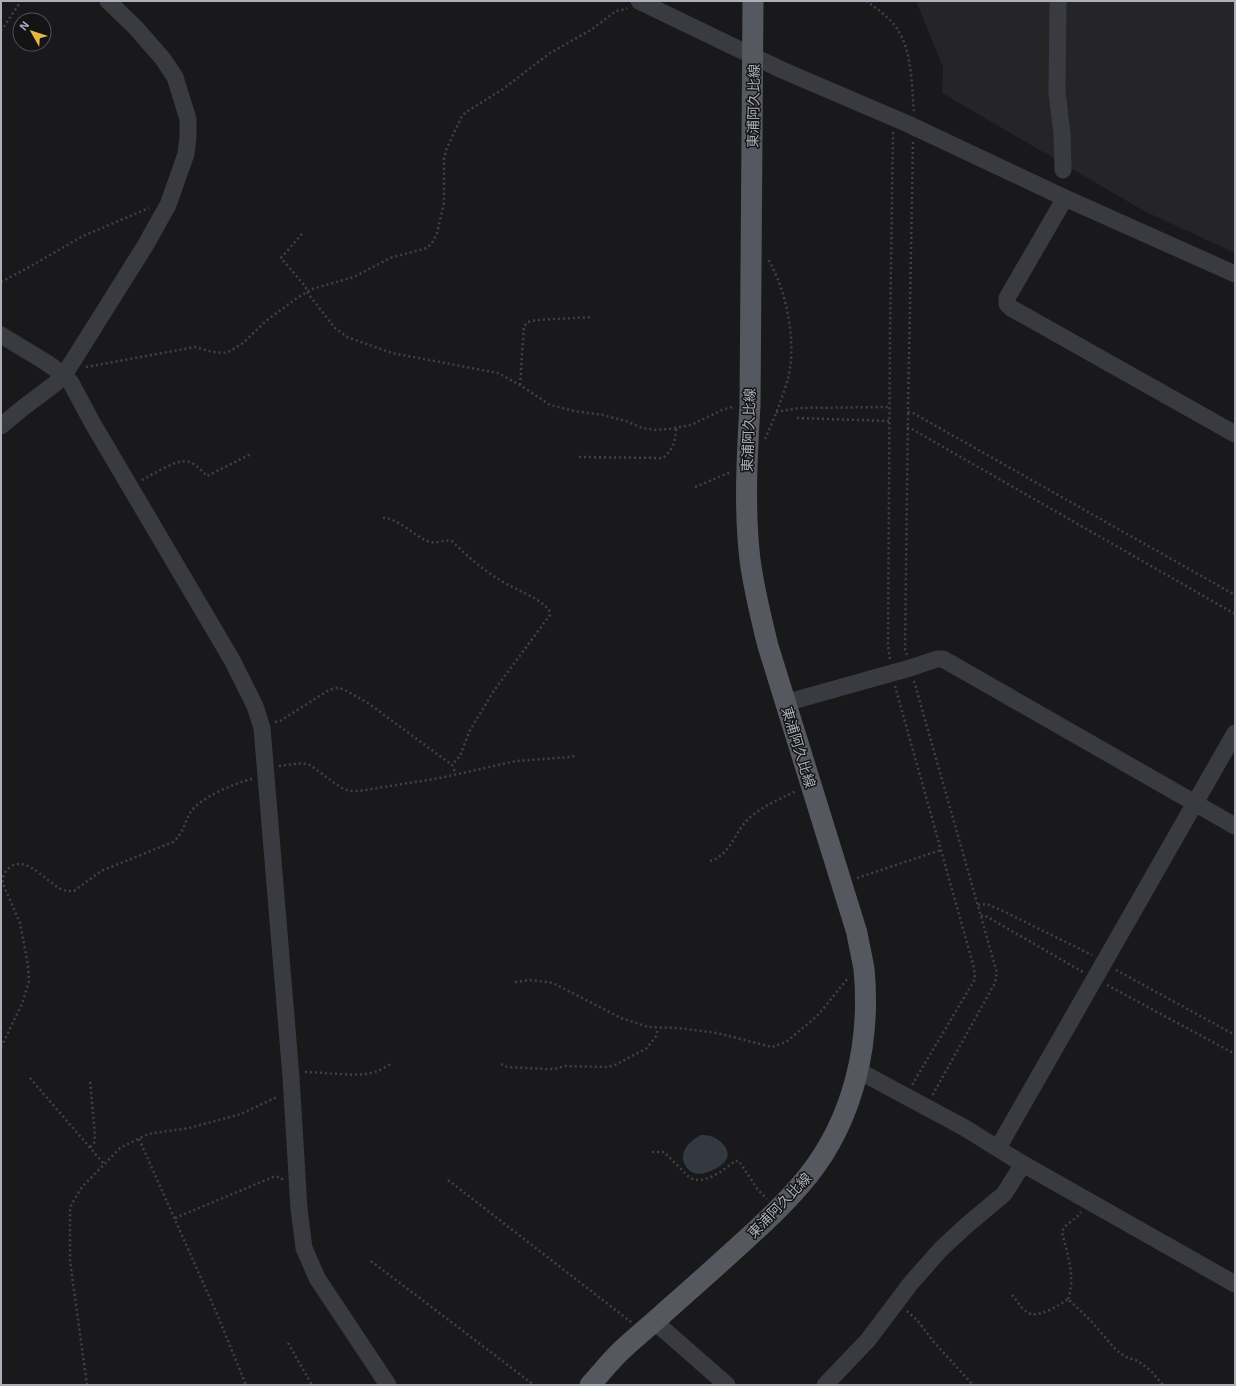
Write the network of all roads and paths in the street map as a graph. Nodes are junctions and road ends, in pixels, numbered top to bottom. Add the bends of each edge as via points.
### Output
1 (22, 1) edge
2 (108, 1) edge
3 (753, 1) edge
4 (866, 1) edge
5 (1058, 1) edge
6 (634, 3) edge
7 (1, 31) edge
8 (753, 55) junction
9 (902, 125) junction
10 (1063, 170) dead end
11 (1065, 198) junction
12 (170, 201) junction
13 (302, 234) dead end
14 (751, 251) junction
15 (1235, 274) edge
16 (1, 282) edge
17 (308, 292) junction
18 (592, 317) dead end
19 (1, 335) edge
20 (67, 371) junction
21 (520, 384) junction
22 (750, 405) junction
23 (889, 407) junction
24 (776, 412) junction
25 (908, 412) junction
26 (797, 418) dead end
27 (889, 421) junction
28 (1, 426) edge
29 (676, 428) junction
30 (907, 428) junction
31 (1235, 434) edge
32 (765, 441) dead end
33 (251, 454) dead end
34 (579, 457) dead end
35 (747, 470) junction
36 (129, 487) junction
37 (695, 487) dead end
38 (383, 518) dead end
39 (1235, 595) edge
40 (1235, 614) edge
41 (898, 671) junction
42 (785, 703) junction
43 (261, 725) junction
44 (1235, 733) edge
45 (577, 755) dead end
46 (452, 765) junction
47 (266, 772) junction
48 (456, 774) junction
49 (810, 784) junction
50 (1195, 804) junction
51 (1235, 826) edge
52 (941, 850) junction
53 (710, 861) dead end
54 (841, 883) junction
55 (864, 972) junction
56 (514, 982) dead end
57 (658, 1028) junction
58 (1, 1047) edge
59 (392, 1063) dead end
60 (501, 1064) dead end
61 (859, 1071) junction
62 (30, 1078) dead end
63 (90, 1081) dead end
64 (291, 1082) junction
65 (906, 1096) junction
66 (926, 1107) junction
67 (139, 1138) junction
68 (90, 1147) junction
69 (998, 1148) junction
70 (652, 1152) dead end
71 (104, 1164) junction
72 (1023, 1164) junction
73 (448, 1180) dead end
74 (286, 1185) dead end
75 (1087, 1201) junction
76 (777, 1209) junction
77 (175, 1218) junction
78 (371, 1260) dead end
79 (1235, 1284) edge
80 (1012, 1295) dead end
81 (1068, 1299) junction
82 (897, 1302) junction
83 (649, 1326) junction
84 (288, 1343) dead end
85 (87, 1385) edge
86 (246, 1385) edge
87 (312, 1385) edge
88 (388, 1385) edge
89 (534, 1385) edge
90 (590, 1385) edge
91 (727, 1385) edge
92 (825, 1385) edge
93 (973, 1385) edge
94 (1163, 1385) edge

1 - 7 path
2 - 12 street via 163,59 175,77 184,104 188,119 186,154
3 - 8 main road, 東浦阿久比線
4 - 9 path via 893,23 905,46 909,61
5 - 10 street via 1057,92
6 - 8 street
6 - 17 path via 626,9 616,11 591,30 550,53 462,116 446,150 444,203 437,233 427,248 390,258 354,277
8 - 9 street
8 - 14 main road, 東浦阿久比線
9 - 11 street
9 - 23 path
9 - 25 path via 912,152
11 - 15 street
11 - 31 street via 1006,298 1007,304
12 - 16 path via 83,236
12 - 20 street
13 - 17 path via 280,258
14 - 22 main road, 東浦阿久比線
14 - 24 path via 760,252 767,257 773,268 786,305 790,330 792,352 788,381
17 - 20 path via 230,351 213,352 195,347
17 - 21 path via 335,328 355,341 392,353 498,373
18 - 21 path via 528,322 524,326
19 - 20 street via 47,363
20 - 28 street via 56,384
20 - 36 street via 71,383
21 - 29 path via 550,405 603,415 642,428
22 - 29 path via 722,410 691,425
22 - 35 main road, 東浦阿久比線
23 - 24 path via 799,408
23 - 27 path
24 - 32 path
25 - 30 path
25 - 39 path
26 - 27 path
27 - 41 path via 888,644
29 - 34 path via 674,444 664,458
30 - 40 path
30 - 41 path via 905,649
33 - 36 path via 207,476 189,461 175,463
35 - 37 path via 726,472
35 - 42 main road, 東浦阿久比線 via 747,516 758,607
36 - 43 street via 232,660 255,706
38 - 46 path via 394,520 429,542 452,541 476,564 550,610 550,615 493,692 469,732 460,756
41 - 42 street
41 - 50 street via 942,659
41 - 52 path
41 - 66 path via 997,973 995,983
42 - 49 main road, 東浦阿久比線
43 - 46 path via 280,721 329,690 343,689 368,703
43 - 47 street
44 - 50 street
45 - 48 path via 516,761
46 - 48 path
47 - 48 path via 292,764 310,765 349,791
47 - 58 path via 204,799 190,814 179,837 173,842 101,871 74,891 59,889 24,864 11,866 6,871 2,877 3,884 20,923 29,981 22,1004
47 - 64 street
49 - 53 path via 756,812 740,829 723,854
49 - 54 main road, 東浦阿久比線
50 - 51 street
50 - 69 street
52 - 54 path
52 - 65 path via 975,979
54 - 55 main road, 東浦阿久比線 via 856,933
55 - 57 path via 852,973 819,1014 778,1046 772,1047 717,1033
55 - 61 main road, 東浦阿久比線 via 866,1000
56 - 57 path via 532,980 553,983 621,1018
57 - 60 path via 656,1036 647,1048 608,1067 564,1066 550,1070 507,1067
59 - 64 path via 376,1072 312,1072
61 - 65 street
61 - 76 main road, 東浦阿久比線 via 826,1150 809,1175
62 - 68 path
63 - 68 path via 95,1135 94,1143
64 - 67 path via 287,1091 276,1099 241,1114
64 - 88 street via 299,1210 304,1248 317,1278
65 - 66 street
66 - 69 street
67 - 71 path via 120,1148
67 - 77 path
68 - 71 path
69 - 72 street
70 - 76 path via 664,1152 695,1181 725,1169 735,1161 739,1162 758,1190
71 - 85 path via 82,1187 70,1207 70,1261
72 - 75 street
72 - 82 street via 1004,1194 942,1249
73 - 83 path
74 - 77 path via 280,1177 273,1177
75 - 79 street
75 - 81 path via 1077,1217 1066,1225 1062,1232 1072,1281
76 - 83 main road, 東浦阿久比線
77 - 86 path via 218,1314
78 - 89 path
80 - 81 path via 1027,1313 1034,1315
81 - 94 path via 1116,1350 1138,1361
82 - 92 street via 868,1340
82 - 93 path via 918,1321
83 - 90 main road, 東浦阿久比線 via 623,1349
83 - 91 street
84 - 87 path

